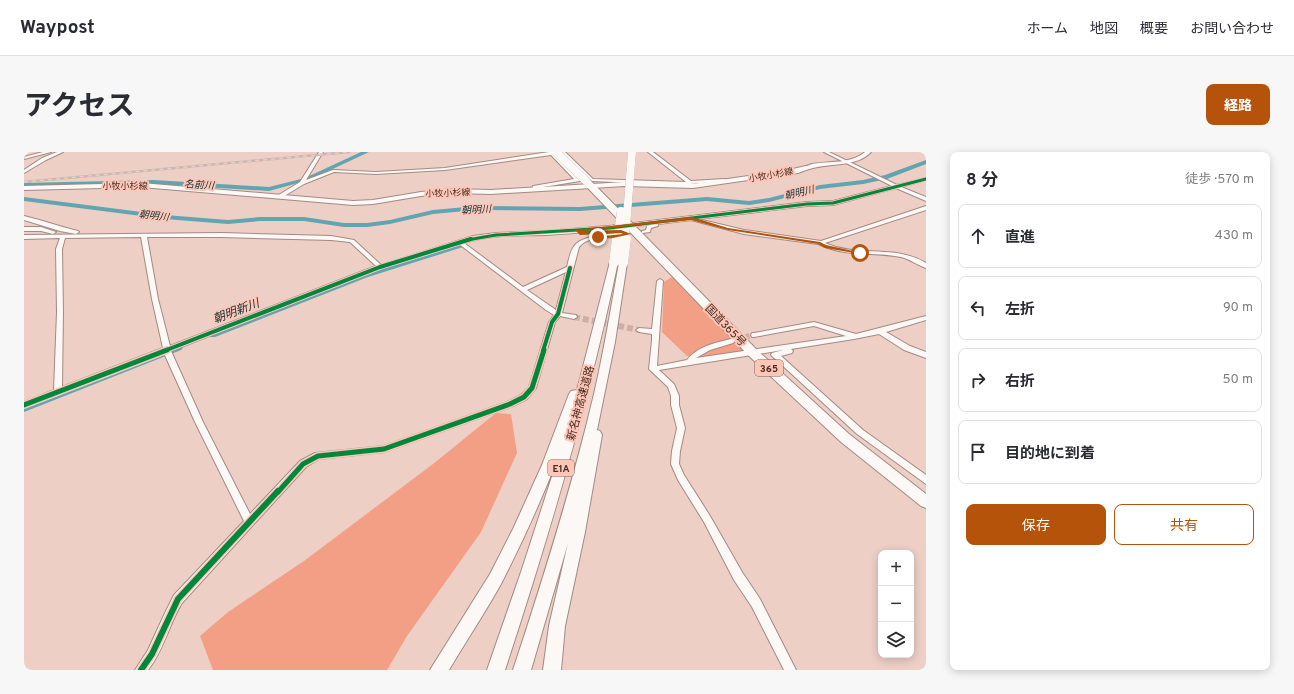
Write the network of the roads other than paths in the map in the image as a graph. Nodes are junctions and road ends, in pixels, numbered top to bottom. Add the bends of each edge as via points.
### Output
1 (49, 152) edge
2 (61, 152) edge
3 (322, 152) edge
4 (562, 152) edge
5 (626, 152) edge
6 (632, 152) edge
7 (650, 152) edge
8 (826, 152) edge
9 (868, 152) edge
10 (553, 153) edge
11 (27, 156) edge
12 (846, 162) junction
13 (29, 165) edge
14 (806, 167) junction
15 (24, 172) edge
16 (926, 179) edge
17 (303, 182) junction
18 (690, 183) junction
19 (590, 186) junction
20 (895, 186) junction
21 (24, 188) edge
22 (534, 190) junction
23 (279, 197) junction
24 (926, 199) edge
25 (926, 208) edge
26 (24, 218) edge
27 (691, 218) junction
28 (682, 220) junction
29 (627, 223) junction
30 (24, 229) edge
31 (577, 230) junction
32 (72, 232) junction
33 (644, 232) dead end
34 (63, 236) junction
35 (148, 236) junction
36 (24, 237) edge
37 (458, 242) junction
38 (820, 243) junction
39 (618, 263) junction
40 (926, 266) edge
41 (380, 267) junction
42 (570, 268) junction
43 (660, 281) dead end
44 (523, 289) junction
45 (606, 299) junction
46 (558, 314) junction
47 (574, 317) tunnel mouth
48 (926, 318) edge
49 (639, 330) tunnel mouth
50 (655, 332) junction
51 (880, 332) junction
52 (754, 335) tunnel mouth
53 (854, 337) junction
54 (731, 341) tunnel mouth
55 (794, 350) dead end
56 (167, 351) junction
57 (609, 353) junction
58 (753, 353) junction
59 (926, 356) edge
60 (689, 362) junction
61 (653, 369) junction
62 (58, 392) junction
63 (24, 404) edge
64 (926, 480) edge
65 (926, 502) edge
66 (249, 521) junction
67 (141, 670) edge
68 (439, 670) edge
69 (496, 670) edge
70 (522, 670) edge
71 (552, 670) edge
72 (790, 670) edge

1 - 11 street
2 - 13 street
3 - 17 street
4 - 10 street
4 - 18 street via 592,180
5 - 39 highway, 新名神高速道路 / E1A, bridge
6 - 39 highway, 新名神高速道路 / E1A, bridge via 629,208
7 - 18 street
8 - 12 street
9 - 12 main road, 小牧小杉線 via 861,158
10 - 17 street via 445,169 376,173 333,172
10 - 19 highway, 国道365号 / 365, bridge
10 - 22 street via 578,180 535,187
11 - 13 street
12 - 14 main road, 小牧小杉線
12 - 20 street
13 - 15 street
14 - 18 street via 739,179
14 - 19 main road, 小牧小杉線 via 798,171 693,186
16 - 20 street
17 - 23 street
19 - 22 main road, 小牧小杉線
19 - 29 highway, 国道365号 / 365
20 - 24 street
20 - 27 street via 833,203
21 - 23 main road, 小牧小杉線 via 141,185
22 - 23 main road, 小牧小杉線 via 435,192 353,203
25 - 38 street
26 - 32 street
27 - 28 street
27 - 38 street via 744,232
28 - 29 street
28 - 33 street via 649,227 648,231
29 - 31 street
29 - 58 highway, 国道365号 / 365
30 - 32 street
31 - 37 street via 496,235
31 - 42 street via 580,234 621,231 628,234 580,242 576,246
32 - 35 street via 126,232 150,234
34 - 35 street
34 - 36 street
34 - 62 street via 59,249
35 - 41 street via 331,238 352,241
35 - 56 street via 155,299
37 - 41 street
37 - 44 street
38 - 40 street via 849,251 903,255 916,259
39 - 45 highway, 新名神高速道路 / E1A
39 - 57 highway, 新名神高速道路 / E1A
41 - 56 street
42 - 44 street
42 - 46 street
43 - 50 street
44 - 46 street
45 - 68 highway via 562,432 541,485 495,578
45 - 69 highway, 新名神高速道路 / E1A via 576,418
46 - 47 street
46 - 66 street via 552,322 532,388 524,397 384,449 318,456 311,459 303,464
48 - 51 street
49 - 50 street
50 - 61 street
51 - 53 street
51 - 59 street
52 - 53 street via 814,324
53 - 58 street
54 - 60 street via 702,350
55 - 64 street via 775,355 860,432
56 - 62 street
56 - 66 street via 199,422
57 - 70 highway, 新名神高速道路 / E1A via 572,503
57 - 71 highway via 592,463 557,626
58 - 60 street
58 - 65 highway, 国道365号 / 365 via 845,438
60 - 61 street
61 - 72 street via 671,386 676,396 675,405 680,428 675,464 681,478 756,603
62 - 63 street
66 - 67 street via 178,599 147,663

